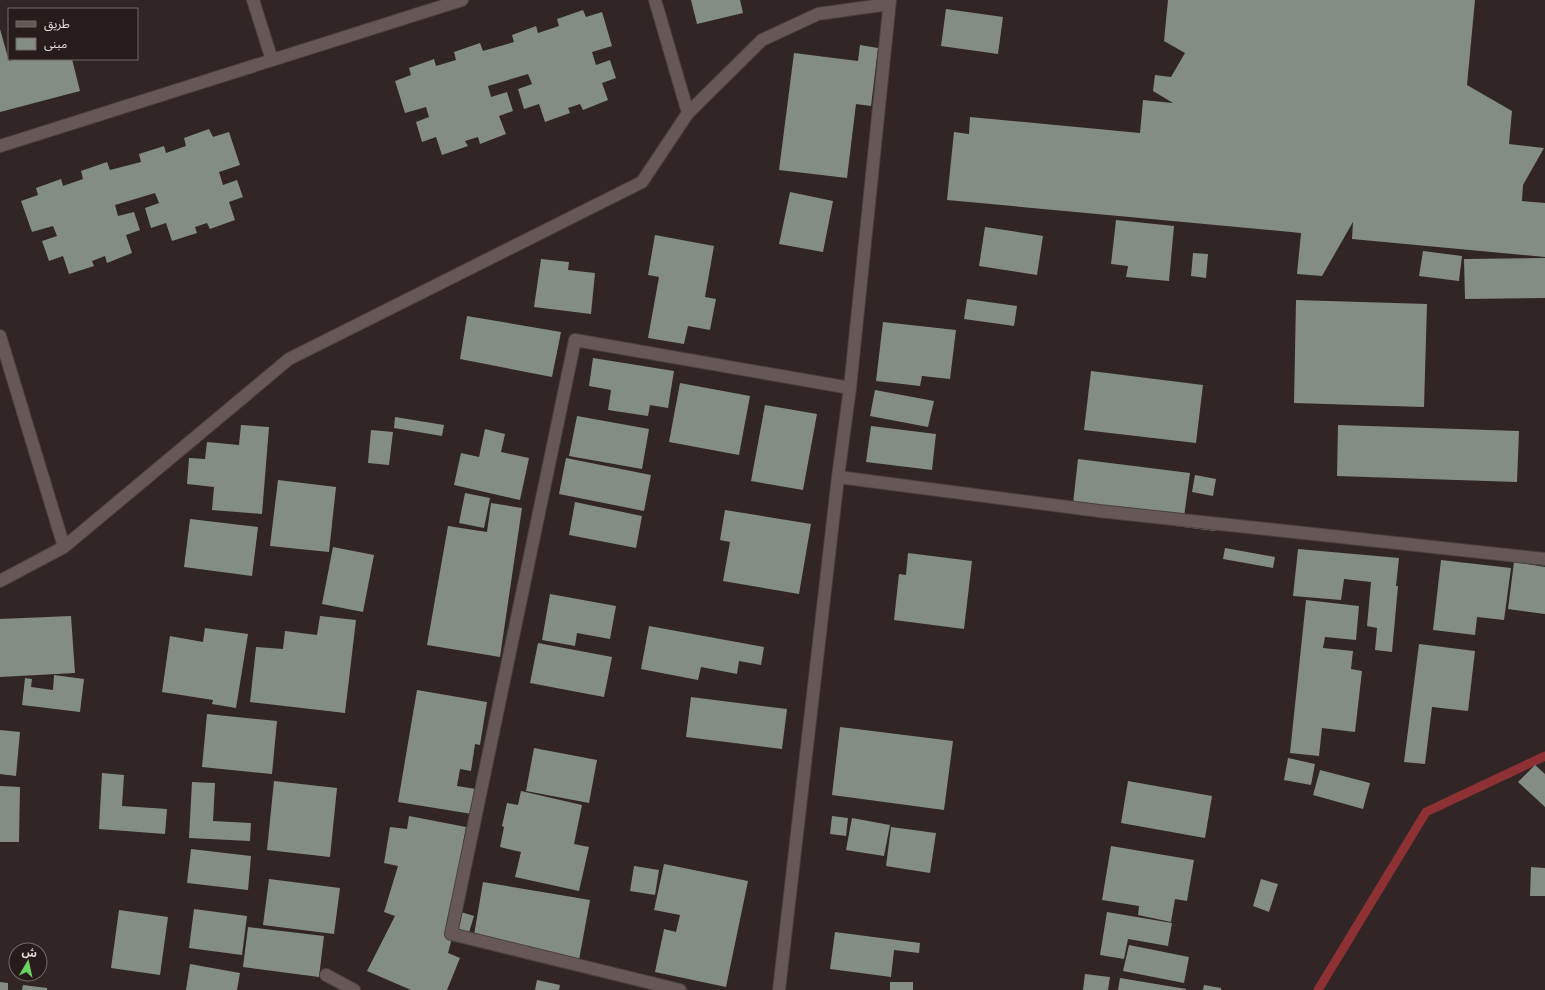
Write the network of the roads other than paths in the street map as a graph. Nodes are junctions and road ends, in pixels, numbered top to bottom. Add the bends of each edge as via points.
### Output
1 (253, 0) edge
2 (462, 0) edge
3 (655, 0) edge
4 (890, 2) edge
5 (272, 60) junction
6 (688, 112) junction
7 (0, 146) edge
8 (0, 336) edge
9 (850, 388) junction
10 (838, 477) junction
11 (64, 547) junction
12 (1545, 559) edge
13 (0, 581) edge
14 (326, 975) dead end
15 (354, 990) edge
16 (680, 990) edge
17 (779, 990) edge

1 - 5 street
2 - 5 street
3 - 6 street
4 - 6 street via 818,14 762,40
4 - 9 street
5 - 7 street
6 - 11 street via 642,182 289,359
8 - 11 street
9 - 10 street
9 - 16 street via 575,340 451,934
10 - 12 street via 1099,511
10 - 17 street
11 - 13 street
14 - 15 street

